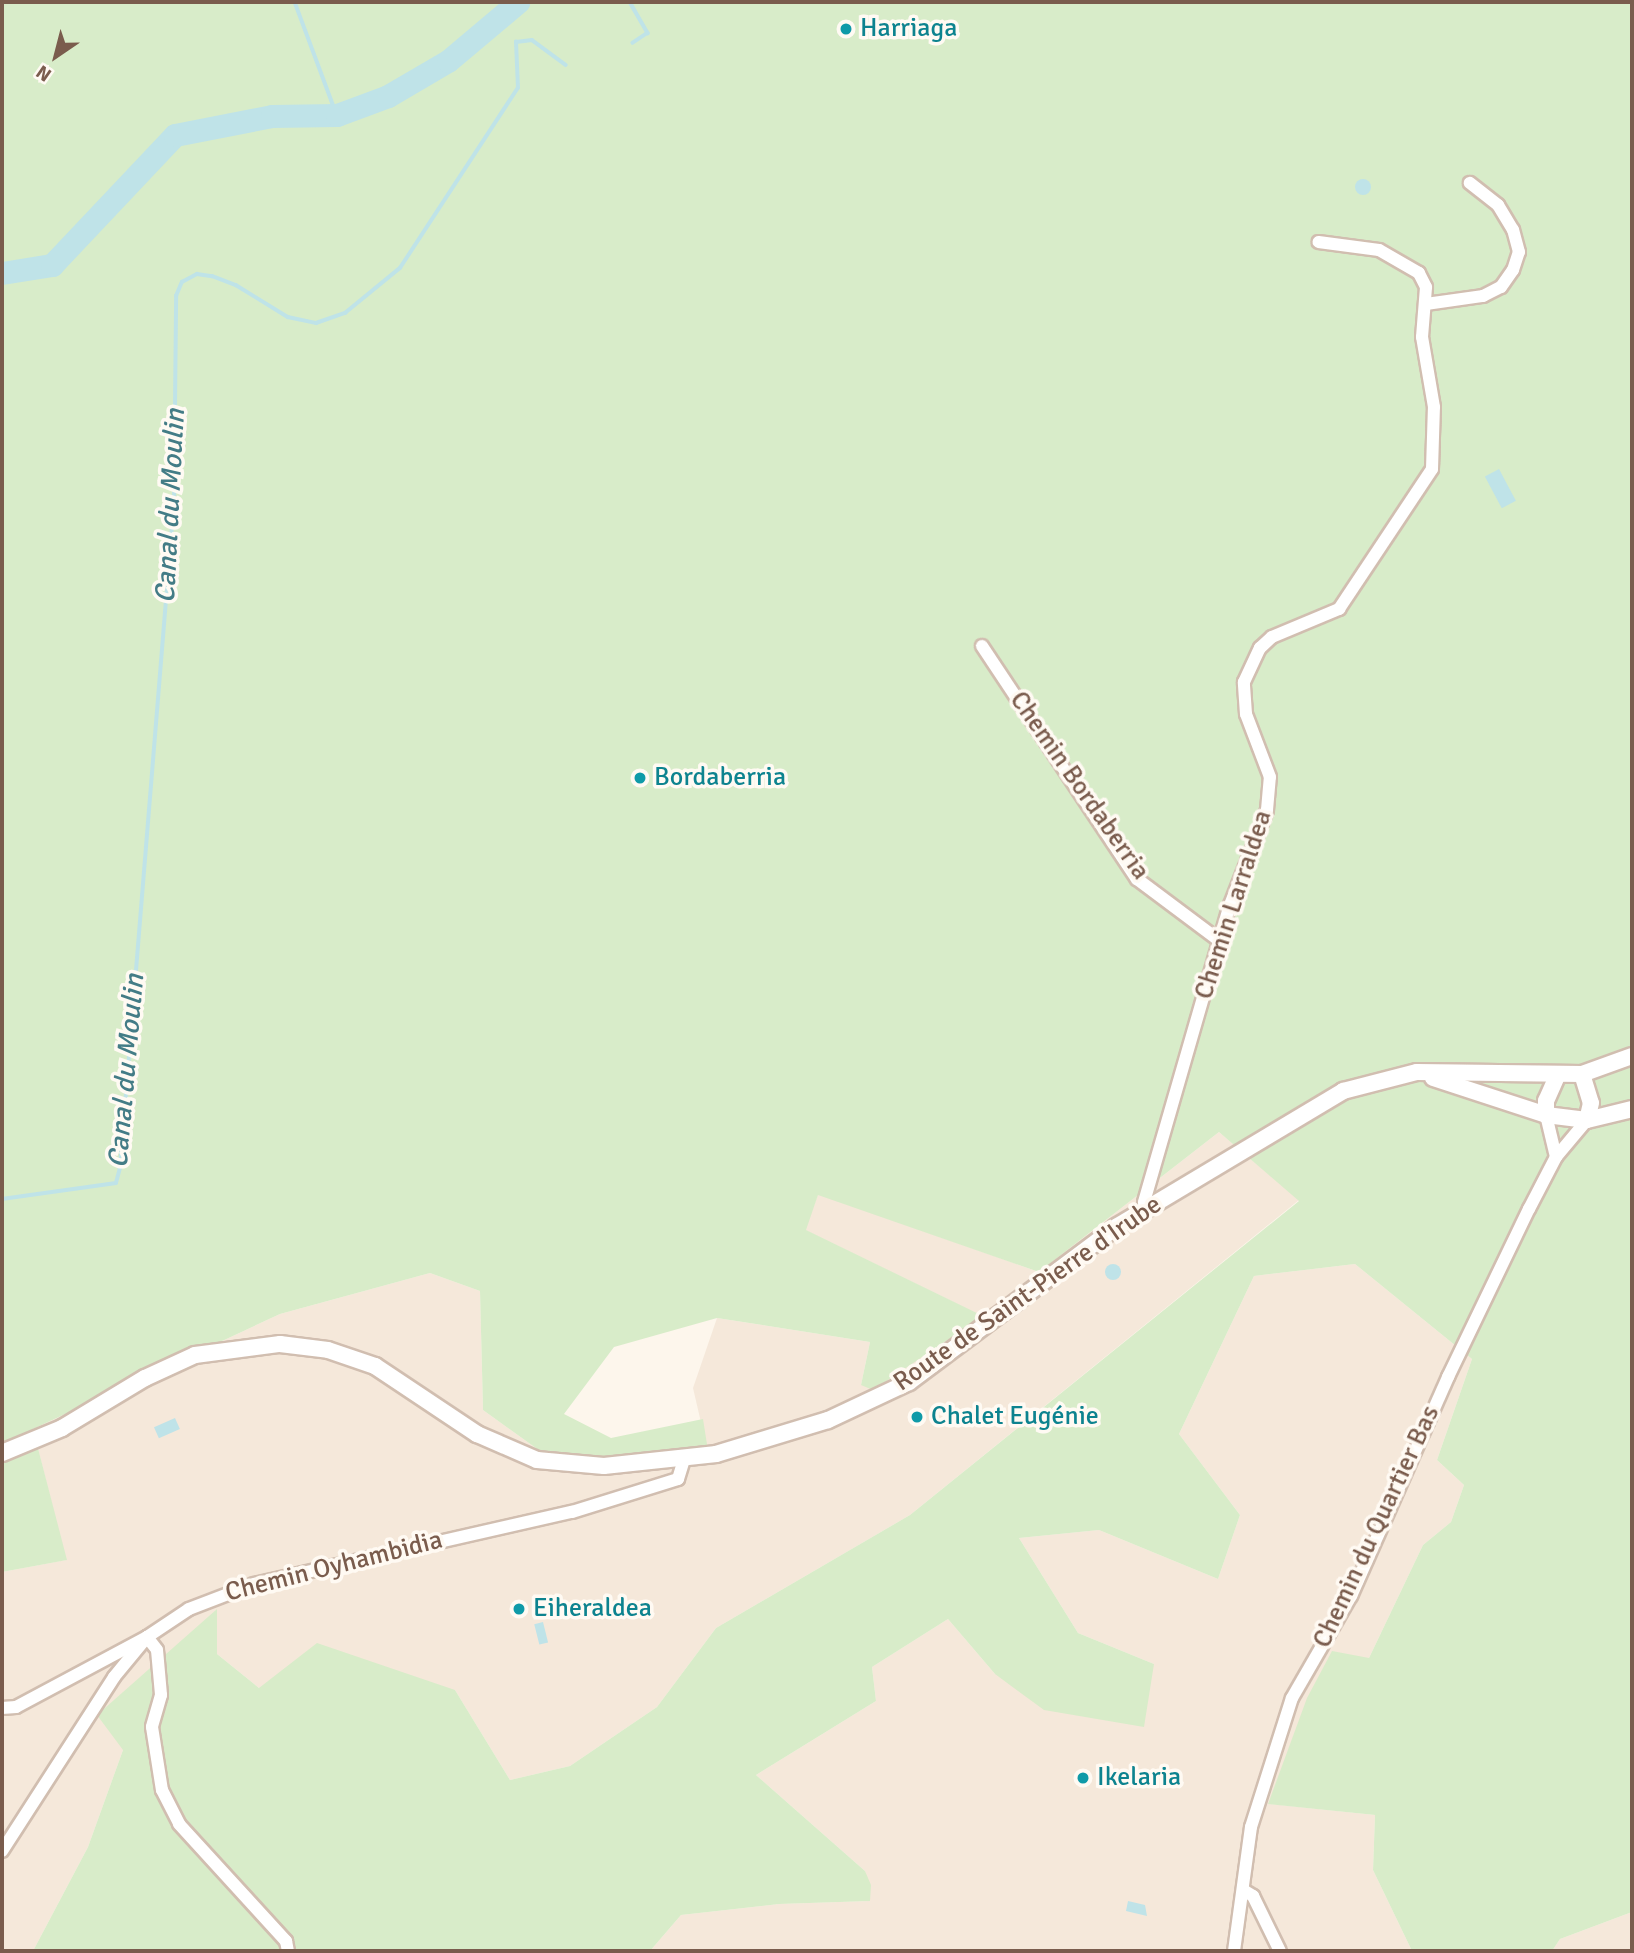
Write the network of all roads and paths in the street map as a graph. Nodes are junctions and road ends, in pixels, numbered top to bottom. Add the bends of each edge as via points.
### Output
1 (1470, 183) dead end
2 (1320, 242) dead end
3 (1426, 304) junction
4 (982, 646) dead end
5 (1220, 941) junction
6 (1632, 1056) edge
7 (1417, 1072) junction
8 (1583, 1074) junction
9 (1557, 1076) junction
10 (1632, 1109) edge
11 (1546, 1115) junction
12 (1587, 1120) junction
13 (1556, 1157) junction
14 (1148, 1207) junction
15 (2, 1453) edge
16 (684, 1459) junction
17 (147, 1637) junction
18 (2, 1708) edge
19 (2, 1851) edge
20 (1242, 1890) junction
21 (288, 1951) edge
22 (1234, 1951) edge
23 (1280, 1951) edge

1 - 3 street via 1498,205 1513,230 1519,252 1513,270 1501,287 1483,296
2 - 3 street, Chemin Larraldea via 1379,250 1419,273 1426,287
3 - 5 street, Chemin Larraldea via 1422,337 1436,441 1432,469 1339,609 1272,637 1260,648 1244,682 1245,713 1270,777 1267,810
4 - 5 street, Chemin Bordaberria via 1137,879
5 - 14 street, Chemin Larraldea via 1144,1202
6 - 8 street, Route de Saint-Pierre d'Irube
7 - 9 street, Route de Saint-Pierre d'Irube
7 - 11 street
7 - 14 street, Route de Saint-Pierre d'Irube via 1369,1082 1321,1102
8 - 9 street, Route de Saint-Pierre d'Irube
8 - 12 street via 1590,1089
9 - 11 street via 1546,1101
10 - 12 street
11 - 12 street
11 - 13 street
12 - 13 street, Chemin du Quartier Bas
13 - 20 street, Chemin du Quartier Bas via 1448,1377 1351,1596 1292,1699 1251,1827
14 - 16 street, Route de Saint-Pierre d'Irube via 909,1382 816,1424 755,1444
15 - 16 street, Route de Saint-Pierre d'Irube via 53,1432 145,1378 195,1355 280,1343 328,1350 375,1366 477,1434 537,1460 604,1466
16 - 17 street, Chemin Oyhambidia via 678,1479 572,1512 220,1593
17 - 18 street via 16,1707
17 - 19 street, Chemin Oyhambidia via 70,1742
17 - 21 street via 156,1650 162,1695 152,1727 162,1790 179,1824 286,1941
20 - 22 street, Chemin du Quartier Bas
20 - 23 street via 1253,1896

